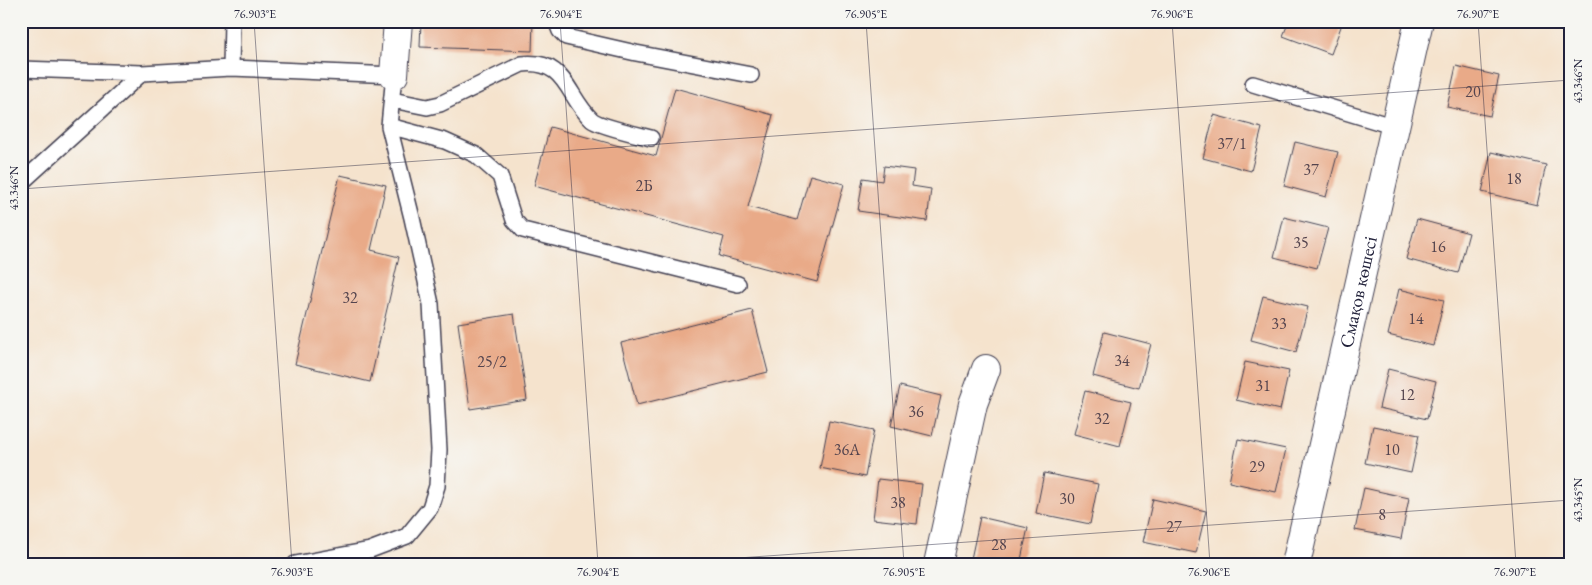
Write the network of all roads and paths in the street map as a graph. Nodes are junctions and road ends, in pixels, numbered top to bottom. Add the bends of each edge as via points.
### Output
1 (232, 21) edge
2 (398, 21) edge
3 (556, 21) edge
4 (1419, 21) edge
5 (232, 68) junction
6 (21, 69) edge
7 (142, 72) junction
8 (751, 75) dead end
9 (1253, 84) dead end
10 (393, 88) junction
11 (389, 126) junction
12 (1395, 127) junction
13 (651, 138) dead end
14 (21, 183) edge
15 (738, 284) dead end
16 (986, 369) dead end
17 (295, 564) edge
18 (938, 564) edge
19 (1296, 564) edge

1 - 5 lane
2 - 10 street
3 - 8 lane via 566,37 636,54
4 - 12 street, Смақов көшесі
5 - 7 lane
5 - 10 lane
6 - 7 lane
7 - 14 lane
9 - 12 lane
10 - 11 lane
10 - 13 lane via 427,107 440,104 522,64 533,63 549,67 564,80 593,122
11 - 15 lane via 445,141 476,155 500,176 514,220 523,230
11 - 17 lane via 431,304 439,450 437,486 430,508 407,536 370,550
12 - 19 street, Смақов көшесі
16 - 18 street via 973,404

